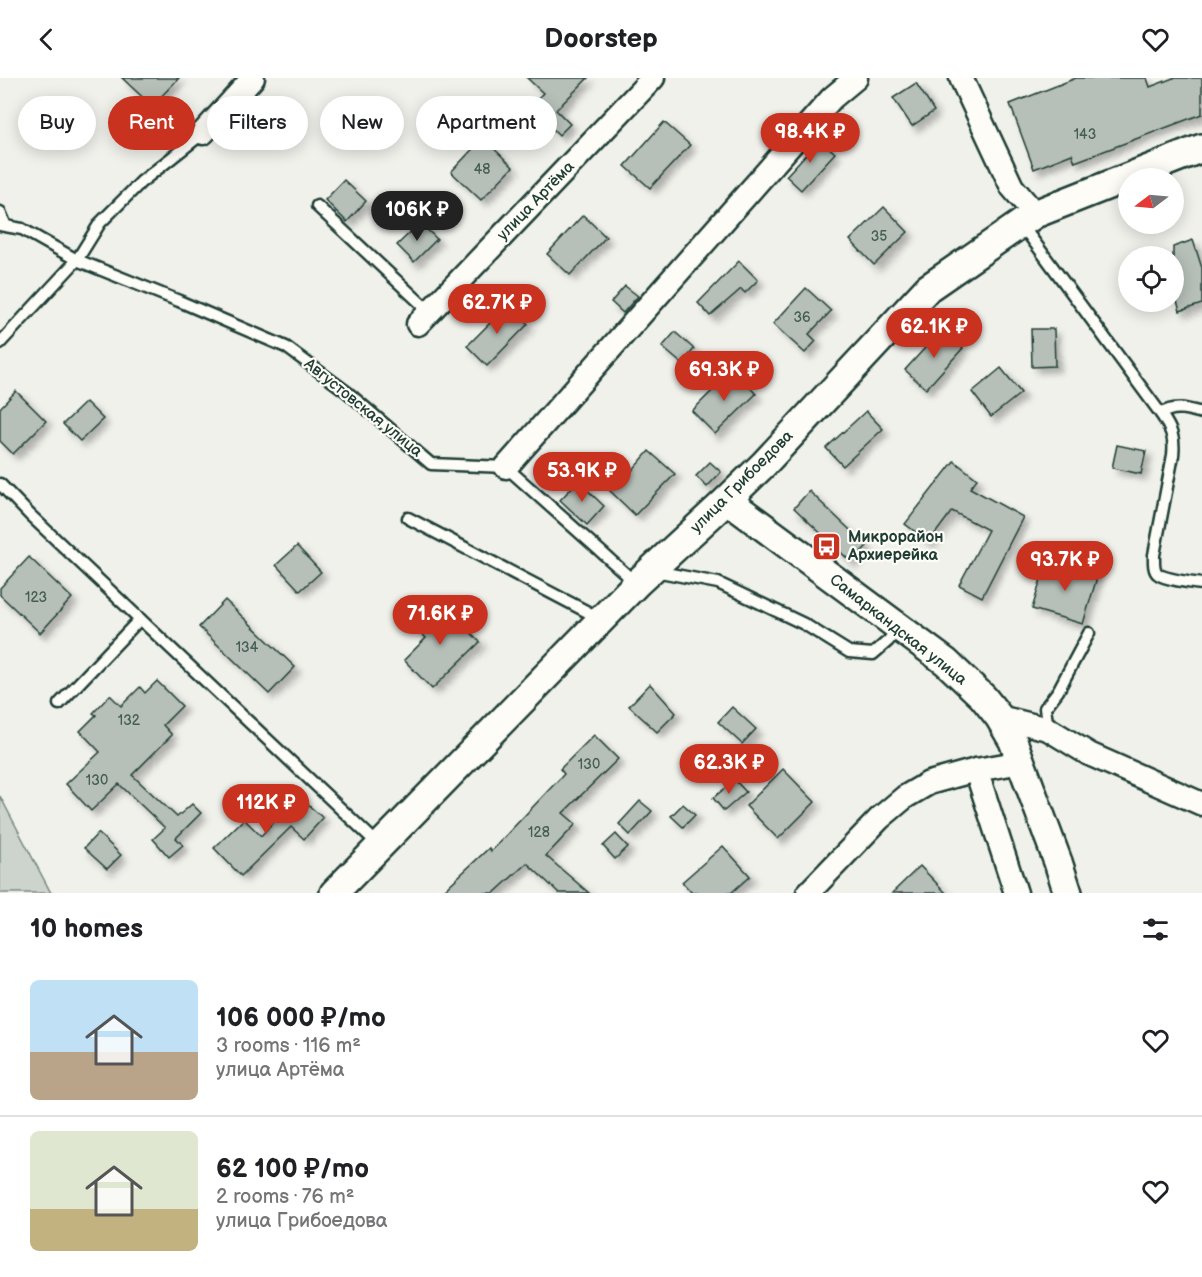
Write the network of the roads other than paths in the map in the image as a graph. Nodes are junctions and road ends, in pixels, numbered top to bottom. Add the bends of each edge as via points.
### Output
1 (253, 78) edge
2 (653, 78) edge
3 (856, 78) edge
4 (961, 78) edge
5 (203, 133) joint
6 (1202, 147) edge
7 (316, 206) dead end
8 (0, 212) edge
9 (1028, 219) junction
10 (3, 226) edge
11 (77, 260) junction
12 (424, 318) joint
13 (0, 343) edge
14 (1202, 412) edge
15 (1161, 414) junction
16 (506, 467) junction
17 (0, 484) edge
18 (727, 500) junction
19 (408, 518) dead end
20 (644, 577) junction
21 (1202, 584) edge
22 (140, 619) junction
23 (601, 619) junction
24 (899, 628) junction
25 (1089, 633) dead end
26 (59, 704) dead end
27 (999, 717) junction
28 (1048, 729) junction
29 (1022, 762) junction
30 (976, 770) junction
31 (1202, 804) edge
32 (380, 846) junction
33 (334, 893) edge
34 (808, 893) edge
35 (1016, 893) edge
36 (1068, 893) edge

1 - 5 street
2 - 12 street, улица Артёма
3 - 16 street via 832,98
4 - 9 street
5 - 11 lane via 141,182 100,223
6 - 9 street, улица Грибоедова
7 - 12 lane
8 - 10 lane
9 - 15 lane
9 - 18 street, улица Грибоедова via 928,288
10 - 11 lane, Августовская улица via 22,228
11 - 13 lane
11 - 16 lane, Августовская улица via 286,347 347,392 431,464
14 - 15 lane via 1176,408
15 - 21 lane via 1174,443 1154,568 1165,577
16 - 20 lane
17 - 22 lane
18 - 20 street, улица Грибоедова
18 - 24 street, Самаркандская улица
19 - 23 lane
20 - 23 street, улица Грибоедова
20 - 24 lane via 718,584 804,624 849,652 873,654
22 - 26 lane
22 - 32 lane
23 - 32 street, улица Грибоедова
24 - 27 street, Самаркандская улица via 946,662
25 - 28 lane via 1045,708
27 - 28 street
27 - 29 street, Самаркандская улица
28 - 31 street via 1089,754
29 - 30 street
29 - 36 street, Самаркандская улица
30 - 34 street via 929,783 905,798 880,818
30 - 35 street
32 - 33 street, улица Грибоедова

